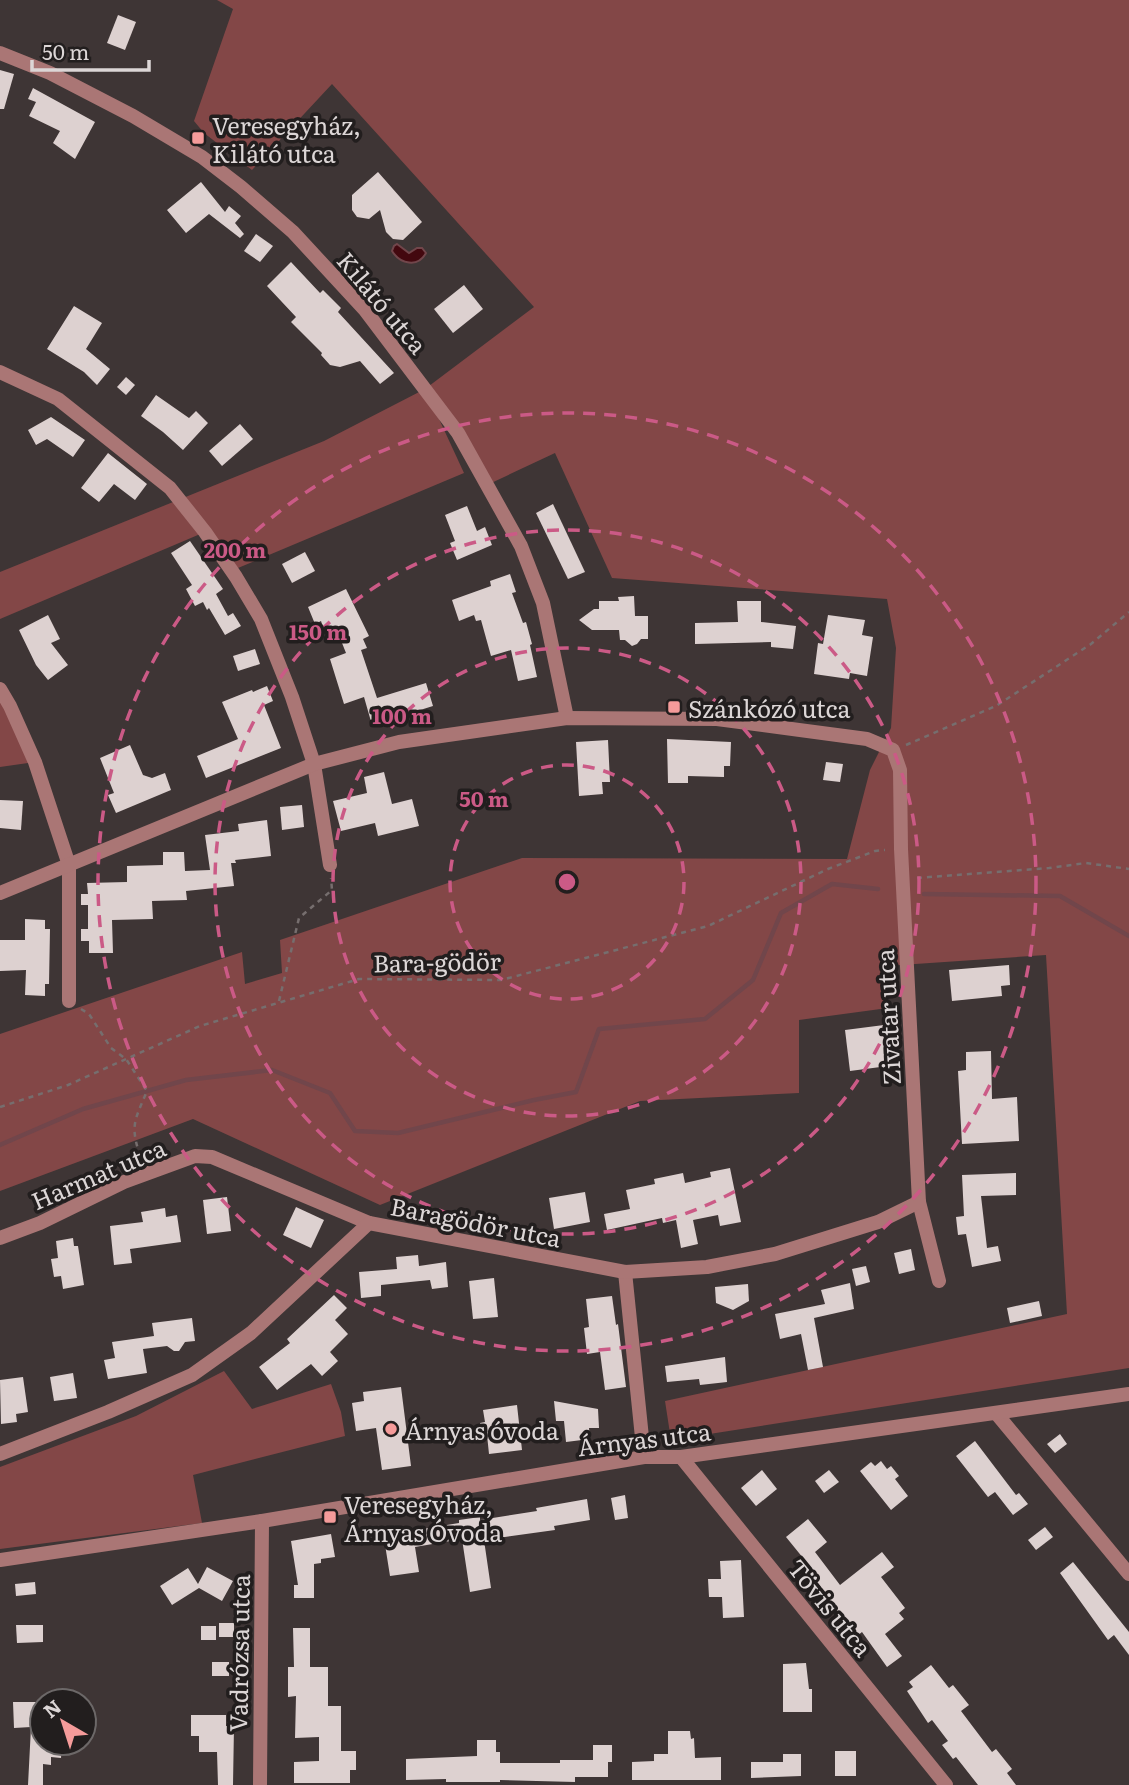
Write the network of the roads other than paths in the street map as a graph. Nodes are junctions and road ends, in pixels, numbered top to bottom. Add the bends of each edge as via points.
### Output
1 (0, 53) edge
2 (0, 373) edge
3 (0, 689) edge
4 (567, 718) junction
5 (314, 764) junction
6 (69, 865) junction
7 (330, 865) road end
8 (0, 893) edge
9 (69, 1001) road end
10 (919, 1202) junction
11 (369, 1223) junction
12 (0, 1238) edge
13 (625, 1272) junction
14 (939, 1281) dead end
15 (1129, 1394) edge
16 (996, 1413) junction
17 (0, 1454) edge
18 (644, 1457) junction
19 (681, 1457) junction
20 (262, 1521) junction
21 (0, 1560) edge
22 (1129, 1574) edge
23 (260, 1785) edge
24 (946, 1785) edge

1 - 4 street, Kilátó utca via 74,85 202,157 293,232 365,310 458,433 521,547 543,603
2 - 5 street via 58,399 170,488 191,513 261,619
3 - 6 street via 35,762
4 - 5 street via 400,742
4 - 10 street, Zivatar utca via 717,719 867,739 893,750 900,770
5 - 6 street
5 - 7 street
6 - 8 street
6 - 9 street
10 - 13 street, Baragödör utca via 878,1222 775,1254 707,1267
10 - 14 street, Zivatar utca
11 - 12 street, Harmat utca via 212,1157 195,1156 124,1182
11 - 13 street, Baragödör utca
11 - 17 street, Baragödör utca via 251,1333 192,1375
13 - 18 street
15 - 16 street, Árnyas utca
16 - 19 street, Árnyas utca
16 - 22 street
18 - 19 street, Árnyas utca
18 - 20 street, Árnyas utca
19 - 24 street, Tövis utca
20 - 21 street, Árnyas utca
20 - 23 street, Vadrózsa utca

